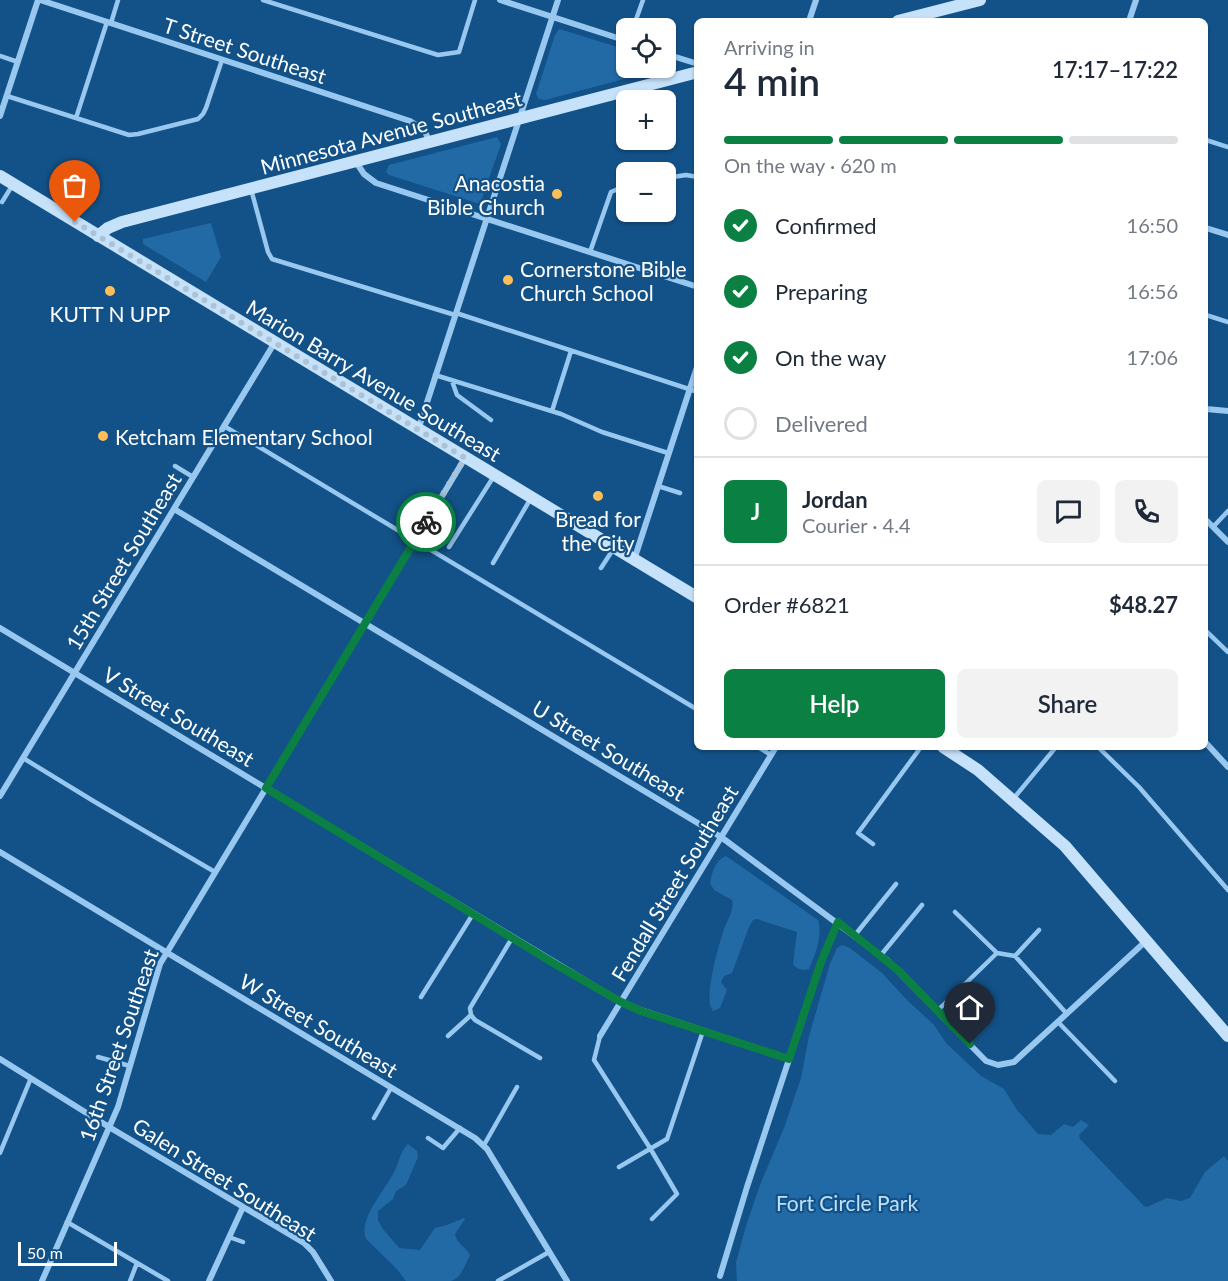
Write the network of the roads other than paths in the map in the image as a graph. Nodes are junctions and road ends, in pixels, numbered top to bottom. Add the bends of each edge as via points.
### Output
1 (39, 0) edge
2 (118, 0) edge
3 (263, 0) edge
4 (476, 0) edge
5 (500, 0) edge
6 (558, 0) edge
7 (643, 0) edge
8 (816, 0) edge
9 (980, 0) edge
10 (1136, 0) edge
11 (552, 17) junction
12 (637, 18) edge
13 (810, 18) edge
14 (910, 18) edge
15 (1130, 18) edge
16 (109, 22) junction
17 (616, 37) edge
18 (0, 56) edge
19 (676, 57) edge
20 (222, 60) junction
21 (18, 62) junction
22 (694, 63) edge
23 (694, 73) edge
24 (4, 97) edge
25 (0, 116) edge
26 (76, 118) junction
27 (519, 118) junction
28 (1208, 141) edge
29 (431, 142) junction
30 (1228, 147) edge
31 (356, 162) junction
32 (0, 176) edge
33 (676, 176) edge
34 (694, 176) edge
35 (13, 184) junction
36 (251, 189) junction
37 (616, 190) edge
38 (2, 202) dead end
39 (487, 218) junction
40 (1208, 229) edge
41 (1228, 235) edge
42 (98, 236) junction
43 (590, 252) junction
44 (694, 285) edge
45 (455, 314) junction
46 (1208, 316) edge
47 (1228, 322) edge
48 (275, 342) junction
49 (571, 351) junction
50 (435, 375) junction
51 (694, 375) edge
52 (452, 381) junction
53 (689, 389) junction
54 (694, 391) edge
55 (1208, 409) edge
56 (552, 411) junction
57 (1228, 411) edge
58 (490, 420) dead end
59 (224, 426) junction
60 (418, 430) junction
61 (668, 453) junction
62 (465, 458) junction
63 (175, 466) dead end
64 (494, 476) junction
65 (194, 477) junction
66 (658, 486) junction
67 (680, 493) dead end
68 (531, 498) junction
69 (174, 509) junction
70 (1228, 511) edge
71 (1208, 522) edge
72 (1213, 527) junction
73 (415, 541) junction
74 (1228, 542) edge
75 (449, 547) dead end
76 (614, 548) junction
77 (634, 560) junction
78 (493, 563) dead end
79 (601, 568) dead end
80 (694, 596) edge
81 (366, 623) junction
82 (0, 628) edge
83 (1208, 633) edge
84 (1228, 652) edge
85 (75, 673) junction
86 (694, 708) edge
87 (1208, 745) edge
88 (763, 750) edge
89 (774, 750) edge
90 (919, 750) edge
91 (948, 750) edge
92 (1054, 750) edge
93 (1101, 750) edge
94 (771, 755) junction
95 (23, 758) junction
96 (1228, 767) edge
97 (266, 788) junction
98 (0, 796) edge
99 (1013, 799) junction
100 (721, 837) junction
101 (873, 844) dead end
102 (0, 852) edge
103 (215, 872) junction
104 (896, 884) dead end
105 (1228, 890) edge
106 (922, 905) dead end
107 (956, 912) dead end
108 (473, 914) junction
109 (838, 922) junction
110 (1039, 930) dead end
111 (855, 935) junction
112 (513, 938) junction
113 (1147, 941) junction
114 (167, 952) junction
115 (997, 953) junction
116 (881, 955) junction
117 (1015, 956) junction
118 (421, 997) dead end
119 (621, 1002) junction
120 (937, 1011) junction
121 (1067, 1014) junction
122 (471, 1015) junction
123 (1058, 1022) junction
124 (703, 1031) junction
125 (1227, 1033) edge
126 (448, 1036) dead end
127 (600, 1036) joint
128 (98, 1057) dead end
129 (540, 1058) dead end
130 (0, 1059) edge
131 (789, 1059) junction
132 (130, 1066) junction
133 (31, 1078) junction
134 (1115, 1081) dead end
135 (517, 1087) dead end
136 (392, 1088) junction
137 (374, 1118) dead end
138 (109, 1127) junction
139 (460, 1128) junction
140 (428, 1138) dead end
141 (484, 1145) junction
142 (650, 1148) junction
143 (0, 1152) edge
144 (619, 1167) dead end
145 (243, 1207) junction
146 (652, 1219) dead end
147 (67, 1222) junction
148 (229, 1237) junction
149 (243, 1242) dead end
150 (549, 1252) junction
151 (137, 1263) junction
152 (722, 1279) edge
153 (42, 1281) edge
154 (130, 1281) edge
155 (168, 1281) edge
156 (209, 1281) edge
157 (331, 1281) edge
158 (498, 1281) edge
159 (567, 1281) edge

1 - 16 street, T Street Southeast
1 - 21 street
2 - 16 lane
3 - 4 lane via 438,55 459,52
5 - 11 street
6 - 11 street
7 - 12 lane
8 - 13 street
9 - 14 main road
10 - 15 street
11 - 17 street
11 - 27 street
16 - 20 street, T Street Southeast
16 - 26 lane
18 - 21 lane
19 - 22 street
20 - 26 lane via 206,108 198,119 129,135
20 - 29 street, T Street Southeast via 410,121 424,130
21 - 24 street
23 - 27 main road, Minnesota Avenue Southeast
24 - 25 street
24 - 26 lane
27 - 29 main road, Minnesota Avenue Southeast
27 - 39 street
28 - 30 lane
29 - 31 main road, Minnesota Avenue Southeast
31 - 36 main road, Minnesota Avenue Southeast
31 - 39 street via 376,183
32 - 35 main road, Marion Barry Avenue Southeast
33 - 34 lane
35 - 38 lane
35 - 42 main road, Marion Barry Avenue Southeast
36 - 42 main road, Minnesota Avenue Southeast via 117,223
36 - 45 lane via 272,259
37 - 43 lane via 611,192
39 - 43 street
39 - 45 street
40 - 41 street
42 - 48 main road, Marion Barry Avenue Southeast
43 - 44 street
45 - 49 lane
45 - 50 street
46 - 47 lane
48 - 59 street, 15th Street Southeast
48 - 60 main road, Marion Barry Avenue Southeast
49 - 53 lane
49 - 56 lane
50 - 52 lane
50 - 60 street
51 - 53 street
52 - 56 lane
52 - 58 lane via 457,395
53 - 54 lane
53 - 61 street
55 - 57 street
56 - 61 lane
59 - 65 street, 15th Street Southeast
59 - 73 lane
60 - 62 main road, Marion Barry Avenue Southeast
61 - 66 street
62 - 64 main road, Marion Barry Avenue Southeast
62 - 73 street, 16th Street Southeast
63 - 65 lane
64 - 68 main road, Marion Barry Avenue Southeast
64 - 75 lane
65 - 69 street, 15th Street Southeast
66 - 67 lane
66 - 77 street
68 - 76 main road, Marion Barry Avenue Southeast
68 - 78 lane
69 - 81 street, U Street Southeast
69 - 85 street, 15th Street Southeast
70 - 72 lane
71 - 72 street
72 - 74 street
73 - 81 street, 16th Street Southeast
73 - 86 lane
76 - 77 main road, Marion Barry Avenue Southeast
76 - 79 lane
77 - 80 main road, Marion Barry Avenue Southeast
81 - 97 street, 16th Street Southeast
81 - 100 street, U Street Southeast
82 - 85 street, V Street Southeast
83 - 84 lane
85 - 95 street, 15th Street Southeast
85 - 97 street, V Street Southeast
87 - 96 street
88 - 94 lane
89 - 94 street, Fendall Street Southeast
90 - 101 lane via 858,833
91 - 99 main road
92 - 99 lane
93 - 105 lane via 1139,787
94 - 100 street, Fendall Street Southeast
95 - 98 street, 15th Street Southeast
95 - 103 lane
97 - 103 street, 16th Street Southeast
97 - 108 street, V Street Southeast
99 - 113 main road via 1070,851
100 - 109 street, U Street Southeast
100 - 119 street, Fendall Street Southeast
102 - 114 street, W Street Southeast
103 - 114 street, 16th Street Southeast
104 - 111 lane
106 - 116 lane
107 - 115 lane
108 - 112 street, V Street Southeast
108 - 118 lane
109 - 111 street, U Street Southeast
109 - 131 street
110 - 117 lane
111 - 116 street, U Street Southeast
112 - 119 street, V Street Southeast
112 - 122 lane via 470,1008
113 - 121 street
113 - 125 main road
114 - 132 street, 16th Street Southeast via 157,972
114 - 136 street, W Street Southeast
115 - 117 lane
115 - 120 lane
116 - 120 street, U Street Southeast
117 - 121 lane
119 - 124 street, V Street Southeast
119 - 127 street, Fendall Street Southeast
120 - 123 street, U Street Southeast via 993,1064 1014,1062
121 - 123 street
122 - 126 lane
122 - 129 lane
123 - 134 lane
124 - 131 street, V Street Southeast
124 - 142 lane via 667,1139
127 - 142 lane via 594,1060
128 - 132 lane
130 - 133 street, Galen Street Southeast
131 - 152 street
132 - 138 street, 16th Street Southeast
133 - 138 street, Galen Street Southeast
133 - 143 lane
135 - 141 lane
136 - 137 lane
136 - 139 street, W Street Southeast
138 - 145 street, Galen Street Southeast
138 - 147 street, 16th Street Southeast
139 - 140 lane via 443,1148
139 - 141 street, W Street Southeast
141 - 150 street, W Street Southeast
142 - 144 lane
142 - 146 lane via 676,1194
145 - 148 street
145 - 157 street, Galen Street Southeast via 307,1246
147 - 151 lane
147 - 153 street, 16th Street Southeast
148 - 149 lane
148 - 156 street
150 - 158 lane
150 - 159 street, W Street Southeast
151 - 154 lane
151 - 155 lane

